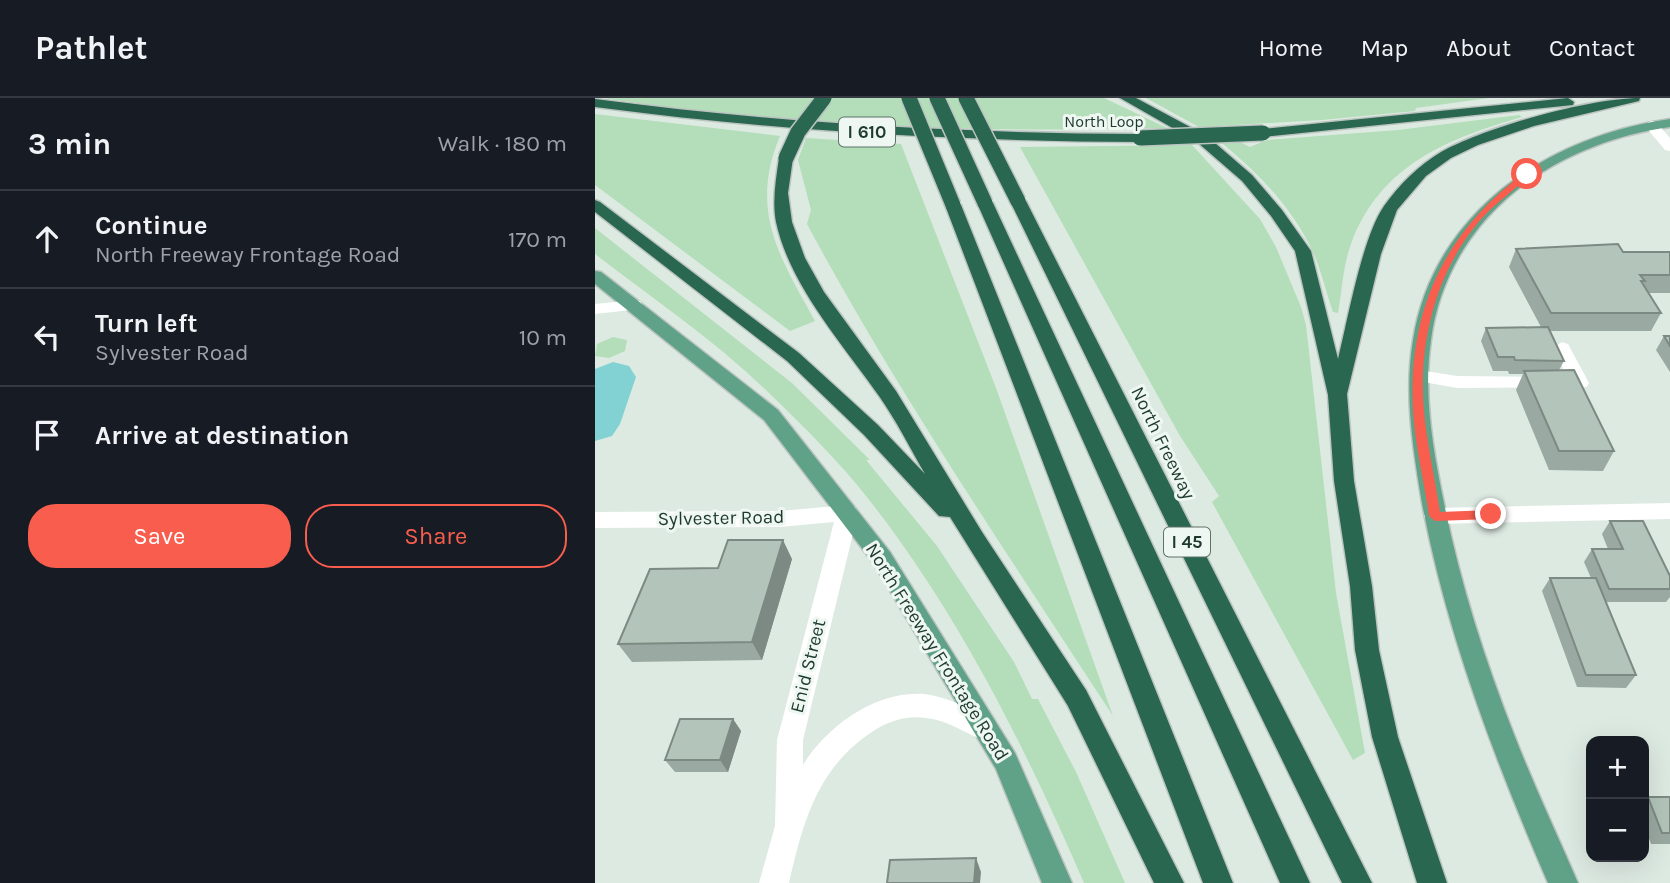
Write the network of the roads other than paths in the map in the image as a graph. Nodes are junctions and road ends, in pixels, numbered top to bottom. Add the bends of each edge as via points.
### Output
1 (824, 98) edge
2 (909, 98) edge
3 (937, 98) edge
4 (966, 98) edge
5 (1126, 98) edge
6 (1613, 98) edge
7 (1634, 98) edge
8 (595, 103) edge
9 (1660, 124) edge
10 (1670, 146) edge
11 (595, 205) edge
12 (595, 276) edge
13 (633, 305) junction
14 (595, 309) edge
15 (1562, 348) dead end
16 (1419, 376) junction
17 (1339, 395) junction
18 (1670, 512) edge
19 (847, 513) junction
20 (1435, 516) junction
21 (595, 520) edge
22 (974, 538) junction
23 (985, 729) junction
24 (788, 822) junction
25 (774, 883) edge
26 (1057, 883) edge
27 (1169, 883) edge
28 (1217, 883) edge
29 (1295, 883) edge
30 (1357, 883) edge
31 (1431, 883) edge
32 (1563, 883) edge

1 - 22 highway, bridge via 797,132 786,158 781,193 784,222 816,293 889,396
2 - 28 highway, bridge
3 - 29 highway, bridge
4 - 30 highway, North Freeway / I 45, bridge
5 - 17 highway via 1202,139 1247,178 1277,213 1303,251
6 - 8 highway, North Loop / I 610, bridge via 1263,133 1140,138 874,133 710,120
7 - 17 highway via 1529,122 1473,142 1421,173 1390,209 1373,254
9 - 10 street
9 - 16 main road via 1583,146 1544,164 1499,195 1471,225 1439,277 1425,320
11 - 22 highway via 793,358 871,430
12 - 13 main road, North Freeway Frontage Road
13 - 14 street
13 - 19 main road, North Freeway Frontage Road via 771,415
15 - 16 street via 1580,383 1457,382
16 - 20 main road via 1419,410
17 - 31 highway via 1344,481 1367,650 1385,737
18 - 20 street
19 - 21 street, Sylvester Road via 780,519
19 - 23 main road, North Freeway Frontage Road via 882,558
19 - 24 street, Enid Street via 790,740
20 - 32 main road via 1457,610 1496,726
22 - 27 highway via 1077,698
23 - 24 street, Enid Street via 951,712 923,706 880,713 835,743 820,760
23 - 26 main road, North Freeway Frontage Road via 1006,762
24 - 25 street, Enid Street

